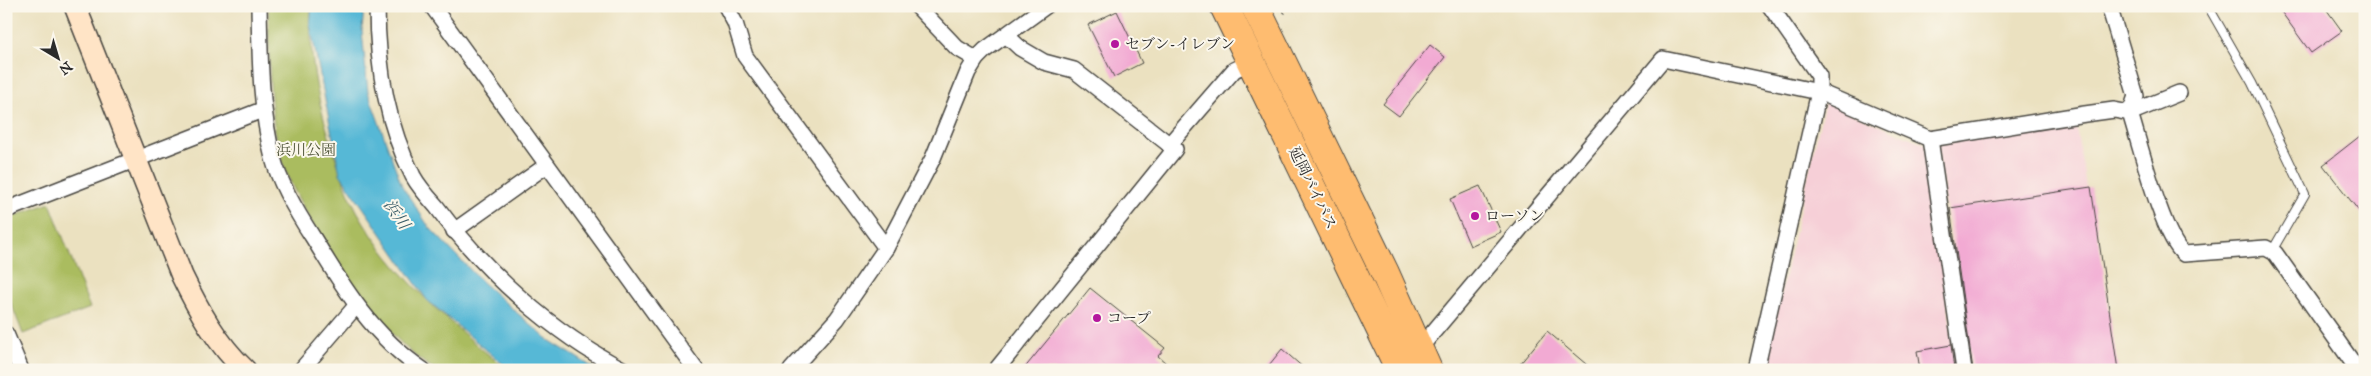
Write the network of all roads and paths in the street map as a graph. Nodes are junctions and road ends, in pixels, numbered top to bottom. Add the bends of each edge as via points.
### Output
1 (75, 6) edge
2 (259, 6) edge
3 (377, 6) edge
4 (432, 6) edge
5 (726, 6) edge
6 (917, 6) edge
7 (1046, 6) edge
8 (1224, 6) edge
9 (1255, 6) edge
10 (1770, 6) edge
11 (2109, 6) edge
12 (2208, 6) edge
13 (1007, 36) junction
14 (976, 59) junction
15 (1252, 62) junction
16 (1819, 92) junction
17 (2179, 93) dead end
18 (262, 110) junction
19 (2130, 112) junction
20 (1930, 139) junction
21 (1169, 145) junction
22 (135, 160) junction
23 (547, 165) junction
24 (6, 210) edge
25 (454, 231) junction
26 (886, 248) junction
27 (2272, 251) junction
28 (356, 306) junction
29 (6, 334) edge
30 (1424, 360) edge
31 (21, 370) edge
32 (245, 370) edge
33 (300, 370) edge
34 (423, 370) edge
35 (624, 370) edge
36 (696, 370) edge
37 (791, 370) edge
38 (996, 370) edge
39 (1400, 370) edge
40 (1756, 370) edge
41 (1964, 370) edge
42 (2358, 370) edge

1 - 22 street
2 - 18 street
3 - 25 street via 377,46 393,129 414,177
4 - 23 street
5 - 26 street via 745,56
6 - 14 street via 957,48
7 - 13 street
8 - 15 highway, 延岡バイパス
9 - 30 highway, 延岡バイパス
10 - 16 street via 1819,76
11 - 19 street via 2136,96
12 - 27 lane via 2252,83 2305,194
13 - 14 street
13 - 21 street via 1044,62 1074,70
14 - 26 street via 933,158
15 - 21 street via 1234,70
15 - 39 highway, 延岡バイパス
16 - 20 street
16 - 30 street via 1663,59
16 - 40 street
17 - 19 street
18 - 22 street
18 - 28 street via 273,160 298,213
19 - 20 street via 2114,110
19 - 27 street via 2177,248 2184,254 2266,248
20 - 41 street
21 - 38 street via 1175,149
22 - 24 street
22 - 32 street via 197,306 216,336
23 - 25 street
23 - 36 street
25 - 35 street via 535,310 590,352
26 - 37 street via 837,318
27 - 42 street
28 - 33 street
28 - 34 street via 379,334
29 - 31 street

